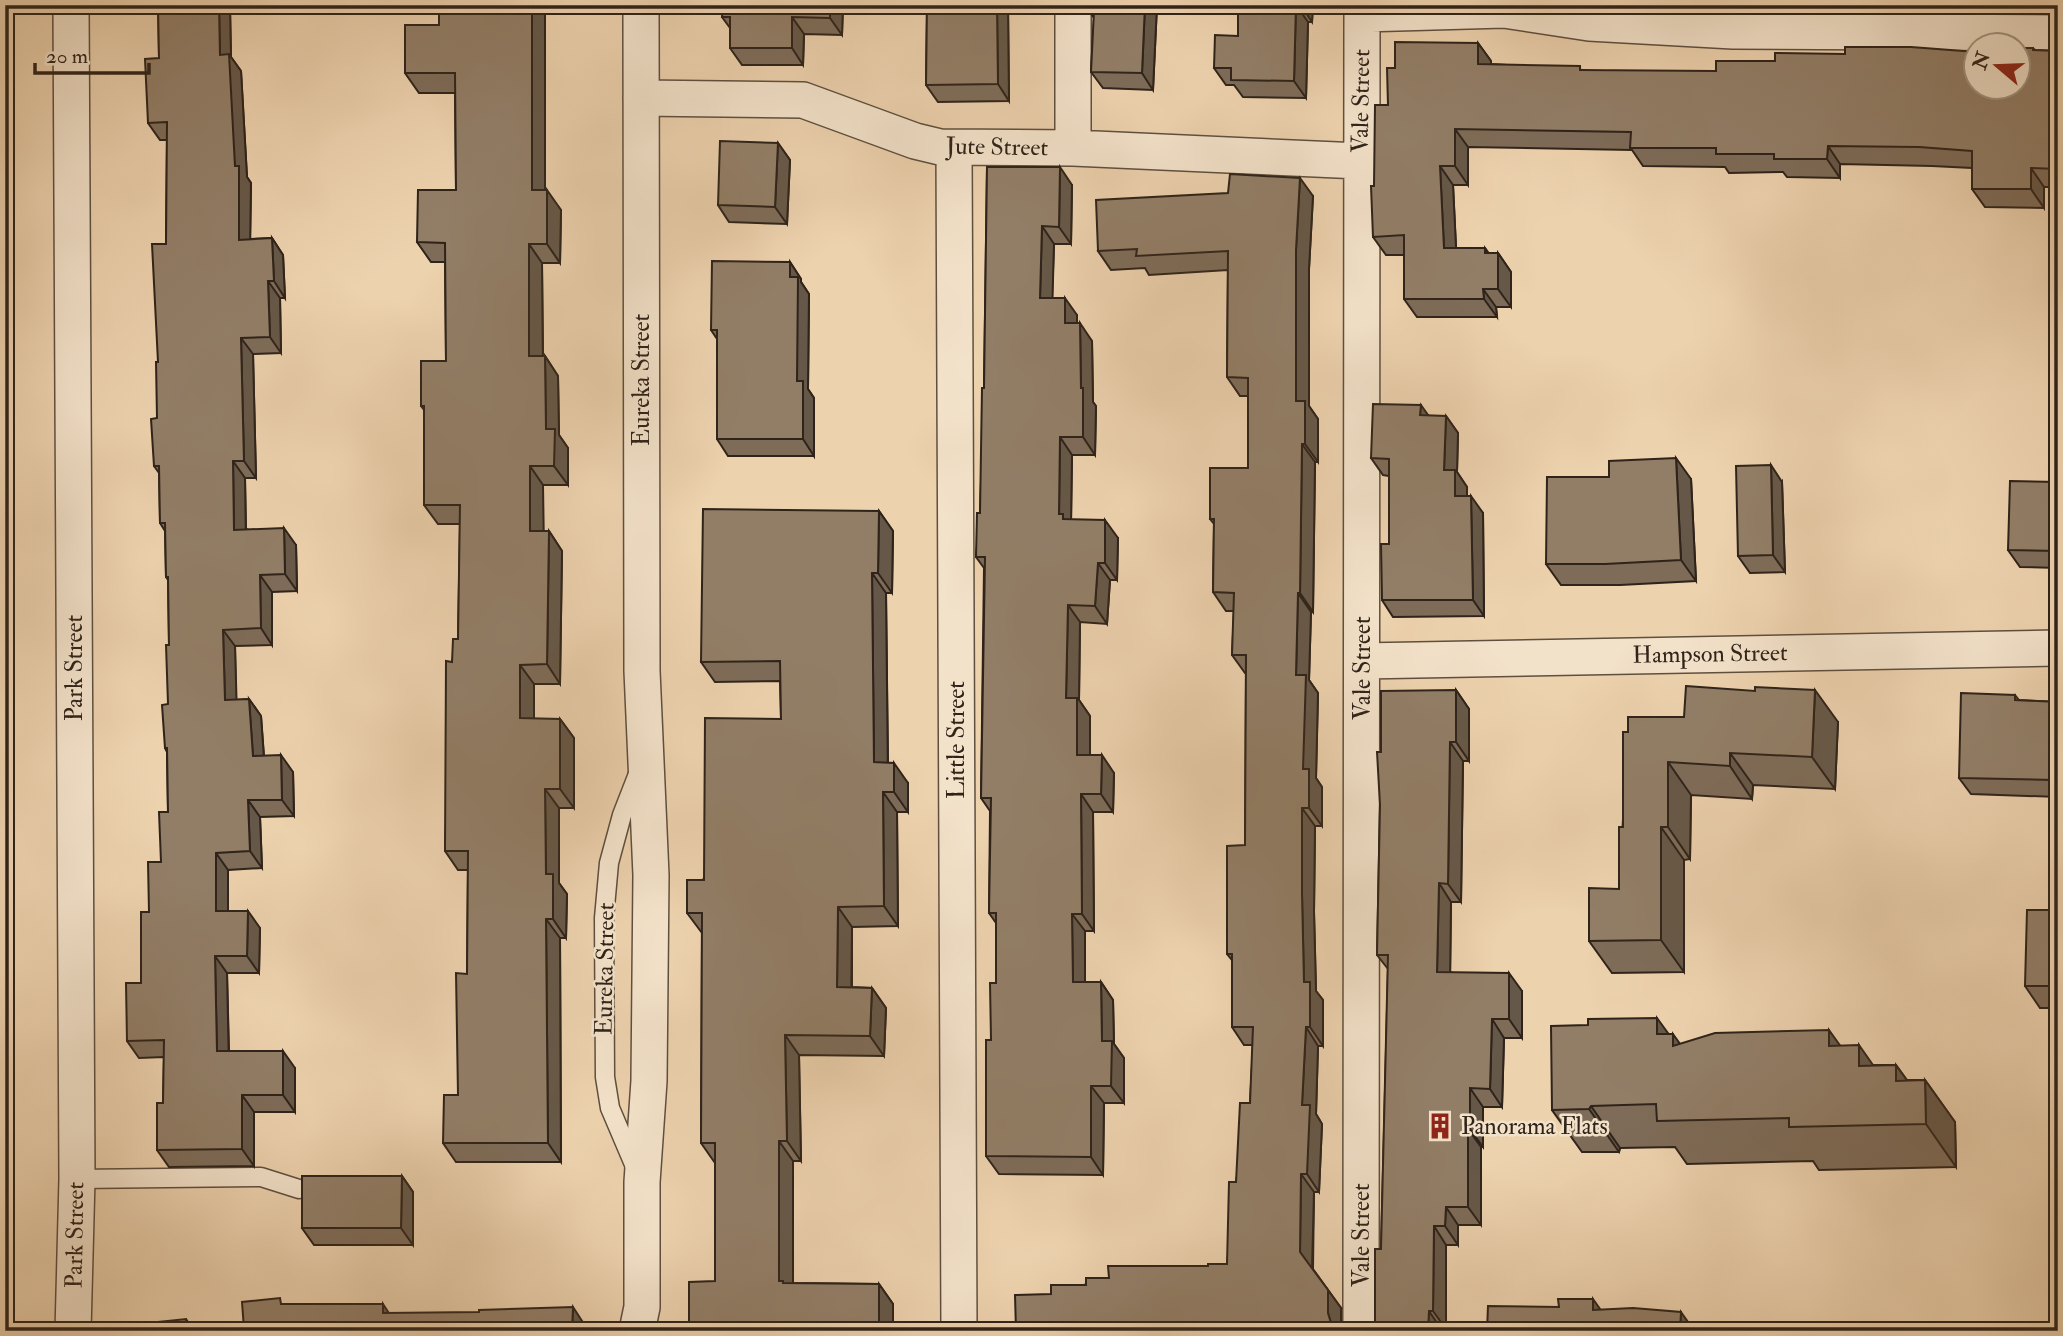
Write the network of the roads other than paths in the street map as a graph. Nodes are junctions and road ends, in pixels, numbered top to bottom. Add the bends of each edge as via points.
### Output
1 (71, 5) edge
2 (641, 5) edge
3 (1073, 5) edge
4 (1362, 9) edge
5 (2058, 33) edge
6 (641, 98) junction
7 (954, 148) junction
8 (1073, 148) junction
9 (1360, 161) junction
10 (2058, 648) edge
11 (1362, 661) junction
12 (645, 754) junction
13 (76, 1180) junction
14 (642, 1182) junction
15 (299, 1189) edge
16 (643, 1323) edge
17 (73, 1331) edge
18 (959, 1331) edge
19 (1361, 1331) edge

1 - 13 street, Park Street
2 - 6 street, Eureka Street
3 - 8 street
4 - 5 street via 1504,10 1581,22 1733,31
4 - 9 street, Vale Street
6 - 7 street, Jute Street via 803,100 924,145
6 - 12 street, Eureka Street
7 - 8 street, Jute Street
7 - 18 street, Little Street
8 - 9 street, Jute Street
9 - 11 street, Vale Street
10 - 11 street, Hampson Street
11 - 19 street, Vale Street
12 - 14 street, Eureka Street via 651,903 649,1081
12 - 14 lane, Eureka Street via 616,837 604,918 607,1091
13 - 15 lane via 261,1177
13 - 17 street, Park Street
14 - 16 street, Eureka Street

